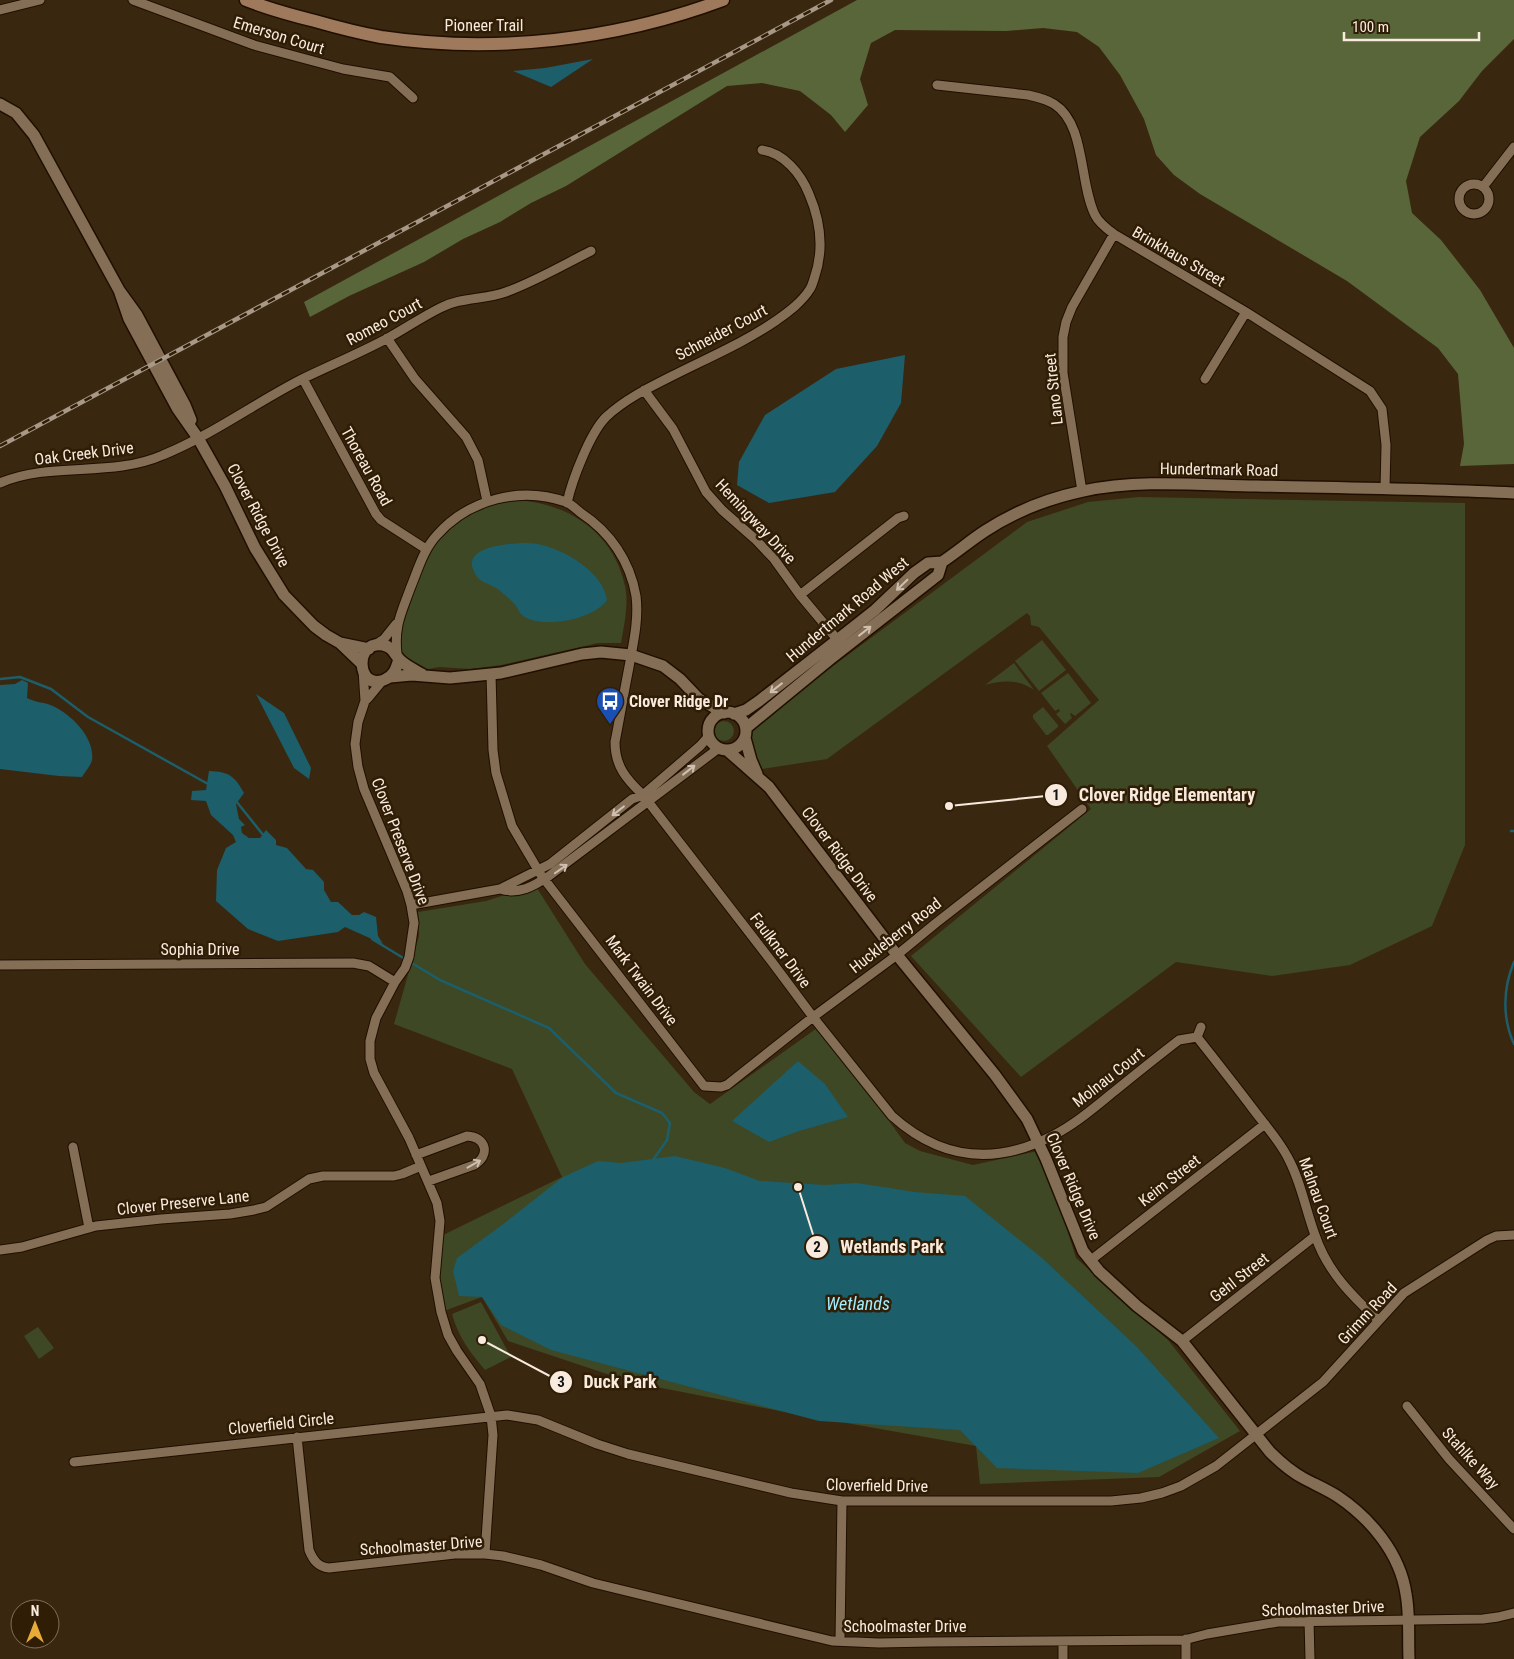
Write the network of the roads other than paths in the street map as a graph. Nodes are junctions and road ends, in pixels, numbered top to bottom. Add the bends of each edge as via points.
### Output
1 (40, 0) edge
2 (133, 0) edge
3 (246, 0) edge
4 (723, 0) edge
5 (268, 4) edge
6 (0, 10) edge
7 (937, 85) dead end
8 (413, 98) dead end
9 (0, 104) edge
10 (1514, 147) edge
11 (762, 150) dead end
12 (1483, 187) dead end
13 (1114, 234) junction
14 (591, 251) dead end
15 (1246, 312) junction
16 (387, 338) junction
17 (303, 379) junction
18 (1205, 379) dead end
19 (644, 390) junction
20 (198, 438) junction
21 (0, 483) edge
22 (1385, 489) junction
23 (1082, 491) junction
24 (1514, 493) edge
25 (487, 501) junction
26 (567, 503) junction
27 (904, 516) dead end
28 (426, 549) junction
29 (942, 562) joint
30 (800, 595) junction
31 (397, 624) junction
32 (340, 643) junction
33 (841, 644) junction
34 (372, 647) junction
35 (631, 655) junction
36 (398, 657) junction
37 (362, 667) junction
38 (491, 674) junction
39 (424, 675) junction
40 (387, 678) junction
41 (699, 699) junction
42 (365, 701) junction
43 (729, 713) junction
44 (709, 732) junction
45 (746, 733) junction
46 (723, 749) junction
47 (757, 775) junction
48 (645, 798) junction
49 (1082, 809) dead end
50 (542, 875) junction
51 (411, 905) junction
52 (897, 954) junction
53 (0, 965) edge
54 (395, 982) junction
55 (813, 1017) junction
56 (1201, 1026) dead end
57 (1197, 1037) junction
58 (727, 1085) joint
59 (1265, 1124) junction
60 (1038, 1142) junction
61 (73, 1147) dead end
62 (416, 1155) junction
63 (421, 1166) junction
64 (429, 1181) junction
65 (89, 1228) junction
66 (1514, 1235) edge
67 (1315, 1236) junction
68 (0, 1250) edge
69 (1091, 1260) junction
70 (1378, 1320) junction
71 (1182, 1341) junction
72 (1407, 1406) dead end
73 (491, 1416) junction
74 (1256, 1434) junction
75 (297, 1437) junction
76 (74, 1462) dead end
77 (842, 1501) junction
78 (1514, 1528) edge
79 (485, 1554) junction
80 (1514, 1613) edge
81 (1309, 1620) junction
82 (1408, 1620) junction
83 (840, 1640) junction
84 (1186, 1640) junction
85 (1063, 1641) junction
86 (1063, 1659) edge
87 (1186, 1659) edge
88 (1310, 1659) edge
89 (1409, 1659) edge

1 - 6 street
2 - 8 street, Emerson Court via 254,45 390,77
3 - 5 main road, Pioneer Trail
4 - 5 main road, Pioneer Trail via 664,20 618,30 558,39 485,43 379,36 323,24
7 - 13 street, Brinkhaus Street via 1028,95 1054,104 1073,125 1095,215
9 - 20 street, Clover Ridge Drive via 16,113 34,135 119,290 143,346 177,408
10 - 12 street
11 - 19 street, Schneider Court via 771,151 789,163 814,206 821,249 810,289 790,310 762,330
13 - 15 street, Brinkhaus Street
13 - 23 street, Lano Street via 1072,307 1063,337 1063,373
14 - 16 street, Romeo Court via 507,292 454,302
15 - 18 street
15 - 22 street, Brinkhaus Street via 1370,391 1382,409 1386,445
16 - 17 street, Romeo Court
16 - 25 street via 415,379 466,437 478,460
17 - 20 street, Romeo Court
17 - 28 street, Thoreau Road via 376,514
19 - 26 street, Schneider Court via 606,417 596,429
19 - 30 street, Hemingway Drive via 673,429 706,492 762,547
20 - 21 street, Oak Creek Drive via 162,456 127,466 37,472
20 - 32 street, Clover Ridge Drive via 226,486 255,548 284,595 314,626
22 - 23 street, Hundertmark Road via 1140,484
22 - 24 street, Hundertmark Road
23 - 29 street, Hundertmark Road via 1013,516
25 - 26 street via 529,495
25 - 28 street via 452,521
26 - 35 street, Faulkner Drive via 591,519 622,554 636,597
27 - 30 street
28 - 31 street
29 - 33 street, Hundertmark Road West via 938,575
30 - 33 street, Hemingway Drive
31 - 34 street
31 - 36 street
32 - 34 street, Clover Ridge Drive
32 - 37 street, Clover Ridge Drive
33 -> 43 street, Hundertmark Road West via 746,710
33 - 45 street, Hundertmark Road West via 757,718
34 - 36 street via 383,645 391,648
34 - 37 street via 362,658
35 - 38 street via 582,654
35 - 41 street via 663,666
35 - 48 street, Faulkner Drive via 615,751 619,767
36 - 39 street
36 - 40 street via 395,671
37 - 40 street via 372,680 378,682
37 - 42 street, Clover Preserve Drive
38 - 39 street via 450,678
38 - 50 street, Mark Twain Drive via 496,773 510,820
39 - 40 street
40 - 42 street, Clover Preserve Drive
41 - 43 street
41 - 44 street
42 - 51 street, Clover Preserve Drive via 355,744 358,767
43 - 44 street via 714,718
43 - 45 street via 742,719
44 - 46 street via 711,741
44 - 48 street via 700,746
45 - 46 street via 738,747
45 - 47 street, Clover Ridge Drive
46 - 47 street, Clover Ridge Drive
48 -> 46 street
47 - 52 street, Clover Ridge Drive
48 - 50 street via 632,800 550,864
48 - 55 street, Faulkner Drive
49 - 52 street, Huckleberry Road
50 - 51 street via 500,890
50 - 58 street, Mark Twain Drive via 695,1076 704,1086
51 - 54 street, Clover Preserve Drive via 413,931 409,957
52 - 55 street, Huckleberry Road
52 - 60 street, Clover Ridge Drive via 995,1075 1027,1118
53 - 54 street, Sophia Drive via 353,963 369,966
54 - 62 street, Clover Preserve Drive via 376,1018 370,1041 370,1059
55 - 58 street, Huckleberry Road
55 - 60 street, Faulkner Drive via 892,1116 925,1141 959,1153 978,1155 1015,1150
56 - 57 street
57 - 59 street, Malnau Court
57 - 60 street, Molnau Court via 1179,1040 1073,1123
59 - 67 street, Malnau Court via 1295,1171
59 - 69 street, Keim Street
60 - 69 street, Clover Ridge Drive via 1084,1251
61 - 65 street
62 - 63 street, Clover Preserve Drive
64 -> 62 street via 474,1165 484,1155 484,1147 474,1136 467,1136
63 - 64 street, Clover Preserve Drive
63 - 65 street, Clover Preserve Lane via 394,1176 323,1176 309,1179 272,1203 254,1210
64 - 73 street, Clover Preserve Drive via 440,1221 435,1278 441,1312 453,1343 480,1384
65 - 68 street, Clover Preserve Lane
66 - 70 street, Grimm Road via 1487,1240 1404,1293
67 - 70 street, Malnau Court via 1340,1282
67 - 71 street, Gehl Street
69 - 71 street, Clover Ridge Drive via 1137,1306
70 - 74 street, Grimm Road via 1323,1382
71 - 74 street, Clover Ridge Drive
72 - 78 street, Stahlke Way via 1440,1449
73 - 75 street, Cloverfield Circle
73 - 77 street, Cloverfield Drive via 538,1420 628,1454 791,1493
73 - 79 street, Clover Preserve Drive
74 - 77 street, Cloverfield Drive via 1199,1477 1141,1498 1111,1501
74 - 82 street, Clover Ridge Drive via 1285,1466 1350,1505 1378,1533 1401,1574
75 - 76 street, Cloverfield Circle
75 - 79 street, Schoolmaster Drive via 309,1550 317,1564 329,1568 455,1554
77 - 83 street
79 - 83 street, Schoolmaster Drive via 522,1560 593,1583 832,1641
80 - 82 street, Schoolmaster Drive via 1483,1618
81 - 82 street, Schoolmaster Drive
81 - 84 street, Schoolmaster Drive via 1278,1622
81 - 88 street
82 - 89 street, Clover Ridge Drive
83 - 85 street, Schoolmaster Drive via 879,1643
84 - 85 street, Schoolmaster Drive
84 - 87 street
85 - 86 street

